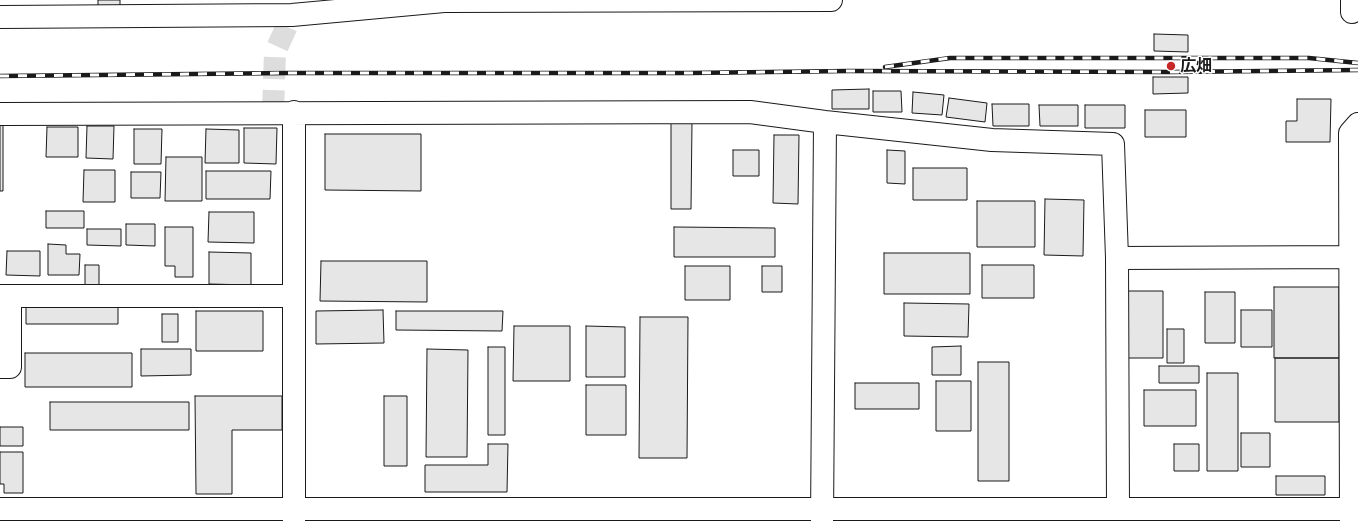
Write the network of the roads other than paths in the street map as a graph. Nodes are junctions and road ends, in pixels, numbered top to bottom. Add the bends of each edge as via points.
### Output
1 (823, 0) edge
2 (292, 7) edge
3 (0, 17) edge
4 (294, 112) junction
5 (0, 114) edge
6 (825, 122) junction
7 (1358, 124) edge
8 (1354, 257) edge
9 (1117, 258) junction
10 (5, 296) edge
11 (294, 296) junction
12 (0, 367) edge
13 (0, 509) edge
14 (1118, 509) junction
15 (1353, 513) edge
16 (294, 515) edge
17 (822, 515) edge

1 - 2 street via 444,1
2 - 3 street
4 - 5 street
4 - 6 street via 750,112
4 - 11 street
6 - 9 street via 992,140 1113,144
6 - 17 street
7 - 8 street via 1350,133
8 - 9 street
8 - 15 street
9 - 14 street
10 - 11 street
10 - 12 street via 10,367
11 - 16 street
13 - 16 street
14 - 15 street
14 - 17 street
16 - 17 street

